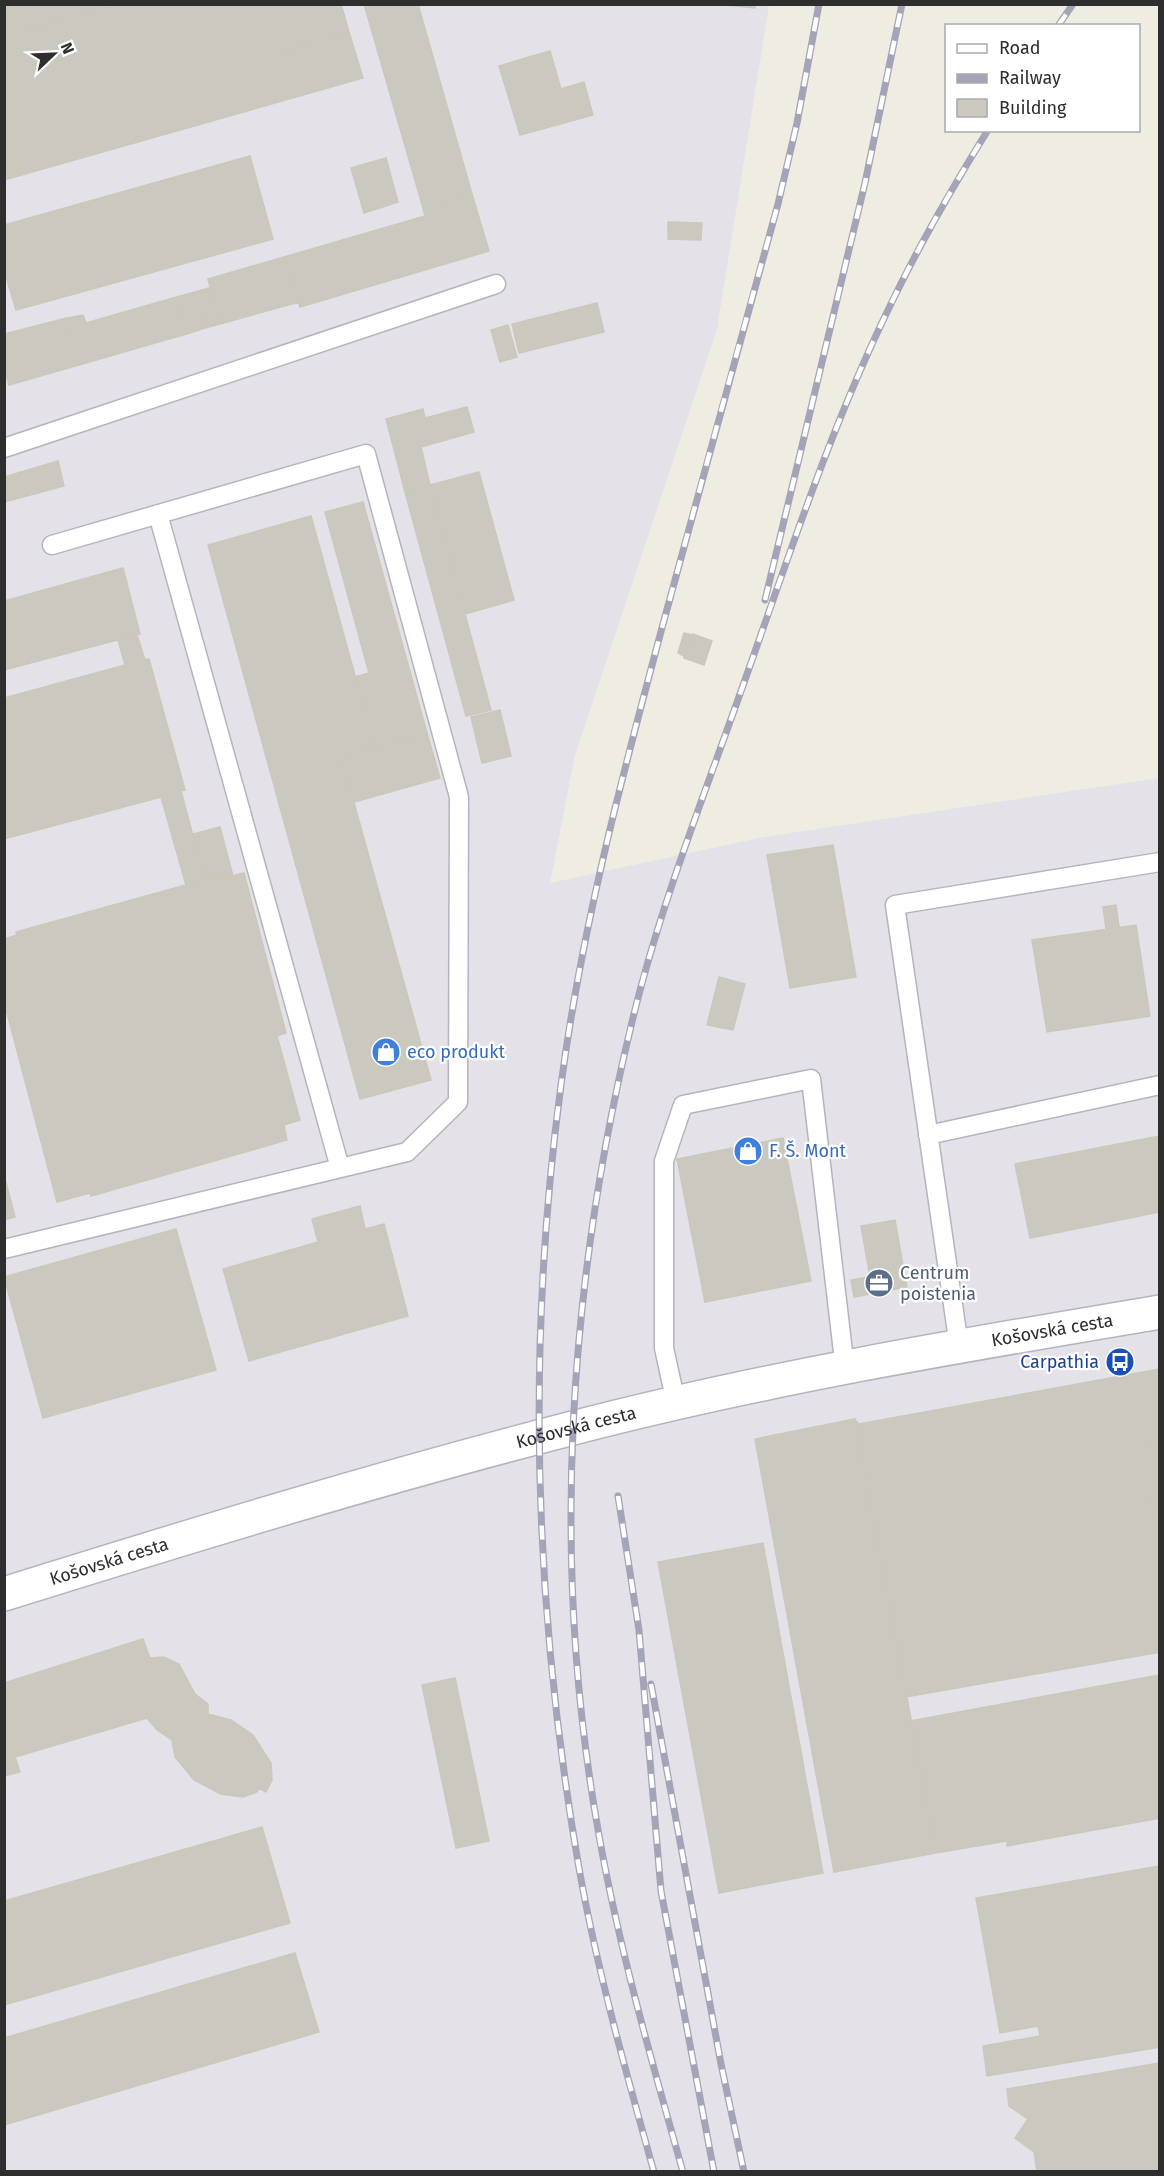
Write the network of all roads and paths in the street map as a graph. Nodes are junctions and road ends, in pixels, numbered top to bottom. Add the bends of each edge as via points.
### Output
1 (496, 284) dead end
2 (4, 448) edge
3 (158, 514) junction
4 (52, 545) dead end
5 (1160, 861) edge
6 (1160, 1085) edge
7 (928, 1135) junction
8 (340, 1168) junction
9 (4, 1249) edge
10 (1160, 1312) edge
11 (959, 1346) junction
12 (845, 1369) junction
13 (676, 1403) junction
14 (4, 1594) edge

1 - 2 lane
3 - 4 lane
3 - 8 lane
3 - 8 lane via 366,454 459,797 458,1102 407,1152
5 - 7 lane via 895,905
6 - 7 lane
7 - 11 lane
8 - 9 lane
10 - 11 street, Košovská cesta
11 - 12 street, Košovská cesta
12 - 13 street, Košovská cesta
12 - 13 lane via 811,1079 683,1105 664,1161 664,1348
13 - 14 street, Košovská cesta via 573,1428 174,1541

